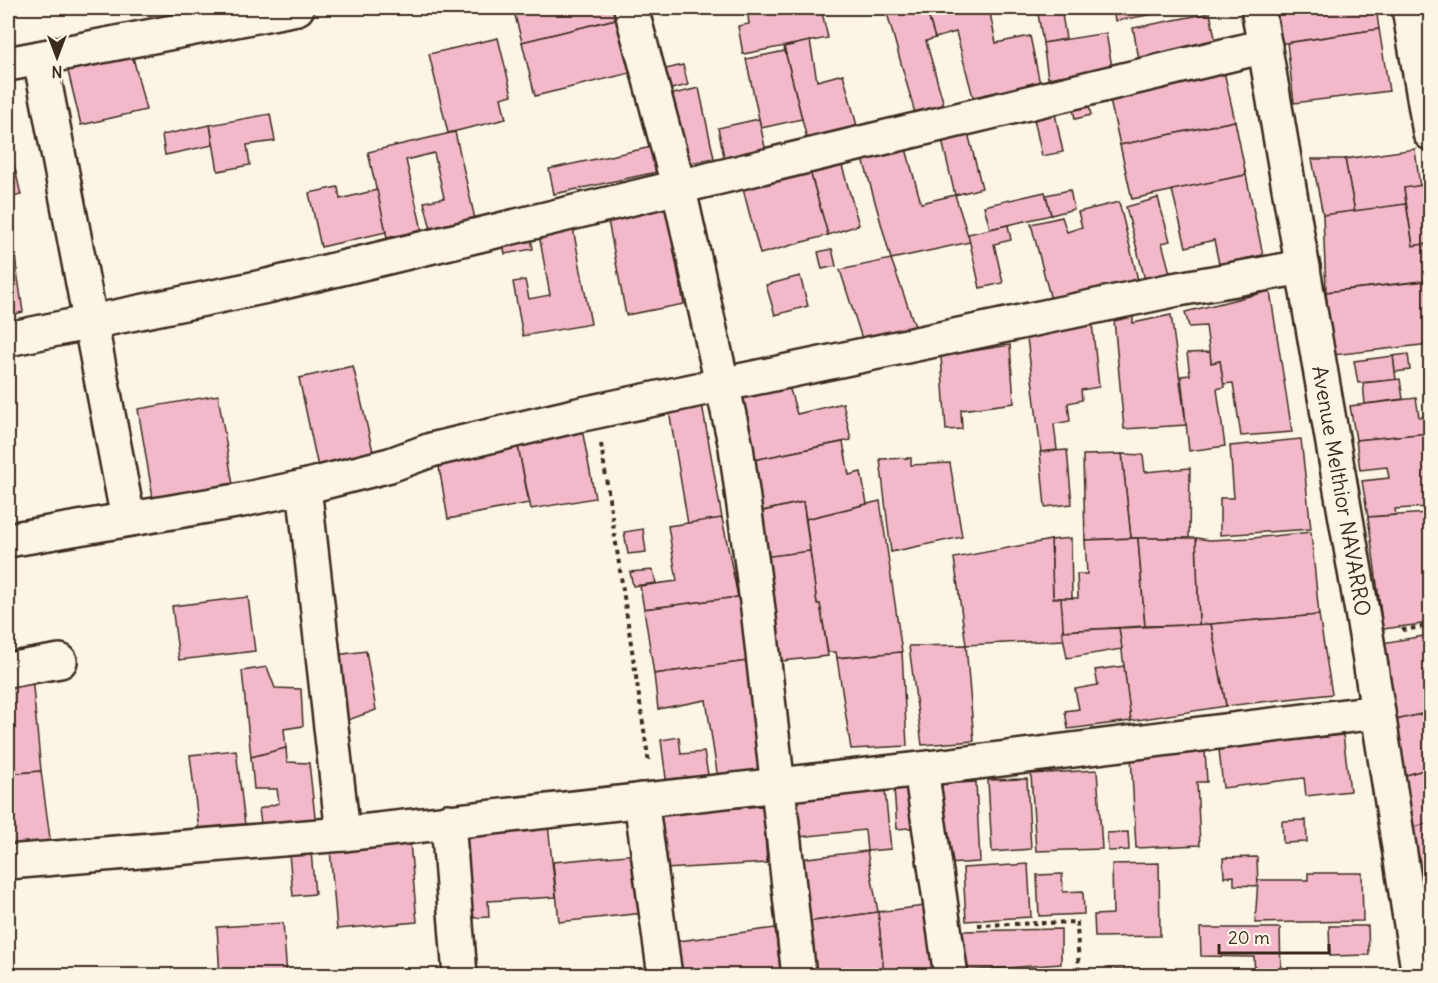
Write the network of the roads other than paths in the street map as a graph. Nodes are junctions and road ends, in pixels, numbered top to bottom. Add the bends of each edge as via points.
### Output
1 (297, 8) edge
2 (632, 8) edge
3 (1258, 8) edge
4 (1409, 8) edge
5 (1265, 46) junction
6 (40, 58) junction
7 (8, 64) edge
8 (1431, 134) edge
9 (678, 185) junction
10 (1303, 267) junction
11 (89, 324) junction
12 (8, 339) edge
13 (723, 383) junction
14 (304, 487) junction
15 (128, 519) junction
16 (8, 540) edge
17 (60, 662) dead end
18 (8, 670) edge
19 (1377, 712) junction
20 (921, 770) junction
21 (778, 785) junction
22 (648, 800) junction
23 (448, 821) junction
24 (343, 834) junction
25 (8, 862) edge
26 (460, 975) edge
27 (665, 975) edge
28 (800, 975) edge
29 (951, 975) edge
30 (1419, 975) edge

1 - 6 street
2 - 9 street
3 - 5 street, Avenue Melthior NAVARRO
4 - 8 street
5 - 9 street
5 - 10 street, Avenue Melthior NAVARRO
6 - 7 street
6 - 11 street
9 - 11 street via 267,286
9 - 13 street
10 - 13 street
10 - 19 street, Avenue Melthior NAVARRO
11 - 12 street
11 - 15 street
13 - 14 street via 431,450
13 - 21 street via 752,563
14 - 15 street
14 - 24 street
15 - 16 street
17 - 18 street
19 - 20 street
19 - 30 street, Avenue Melthior NAVARRO
20 - 21 street
20 - 29 street
21 - 22 street
21 - 28 street
22 - 23 street
22 - 27 street
23 - 24 street
23 - 26 street
24 - 25 street

